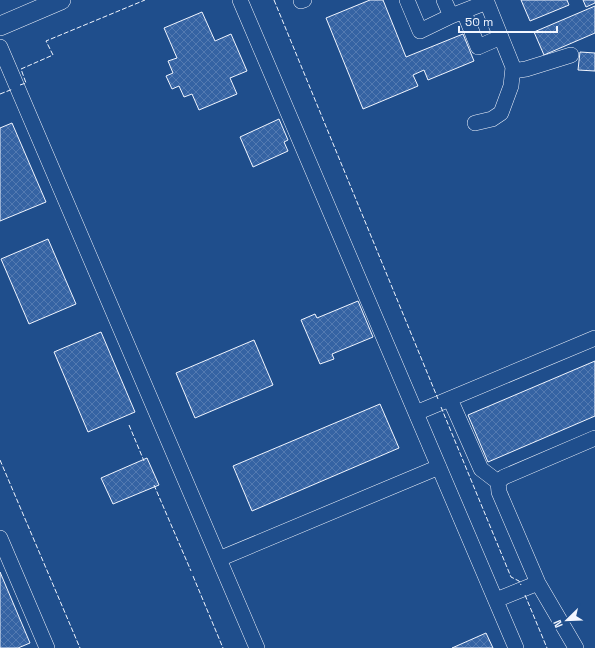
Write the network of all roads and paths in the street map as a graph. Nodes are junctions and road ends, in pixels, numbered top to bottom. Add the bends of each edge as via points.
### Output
1 (61, 0) edge
2 (240, 0) edge
3 (301, 0) edge
4 (304, 0) edge
5 (407, 0) edge
6 (444, 0) edge
7 (486, 1) edge
8 (458, 14) junction
9 (0, 26) edge
10 (501, 37) junction
11 (0, 47) edge
12 (571, 55) dead end
13 (513, 71) junction
14 (476, 122) dead end
15 (595, 338) edge
16 (450, 399) junction
17 (416, 413) junction
18 (595, 438) edge
19 (439, 467) junction
20 (498, 482) junction
21 (0, 538) edge
22 (219, 559) junction
23 (538, 583) junction
24 (496, 600) junction
25 (46, 648) edge
26 (257, 648) edge
27 (516, 648) edge
28 (576, 648) edge

1 - 9 main road
2 - 17 street
3 - 4 street
5 - 8 street via 420,30
6 - 8 street
7 - 8 street
7 - 10 street
8 - 10 street via 478,47
10 - 13 street
11 - 22 street
12 - 13 street
13 - 14 street via 511,86 501,113 492,119
15 - 16 street
16 - 17 street
16 - 20 street via 481,469
17 - 19 street
18 - 20 street via 504,477
19 - 22 street
19 - 24 street
20 - 23 street via 499,492
21 - 25 street
22 - 26 street
23 - 24 street
23 - 28 street
24 - 27 street

